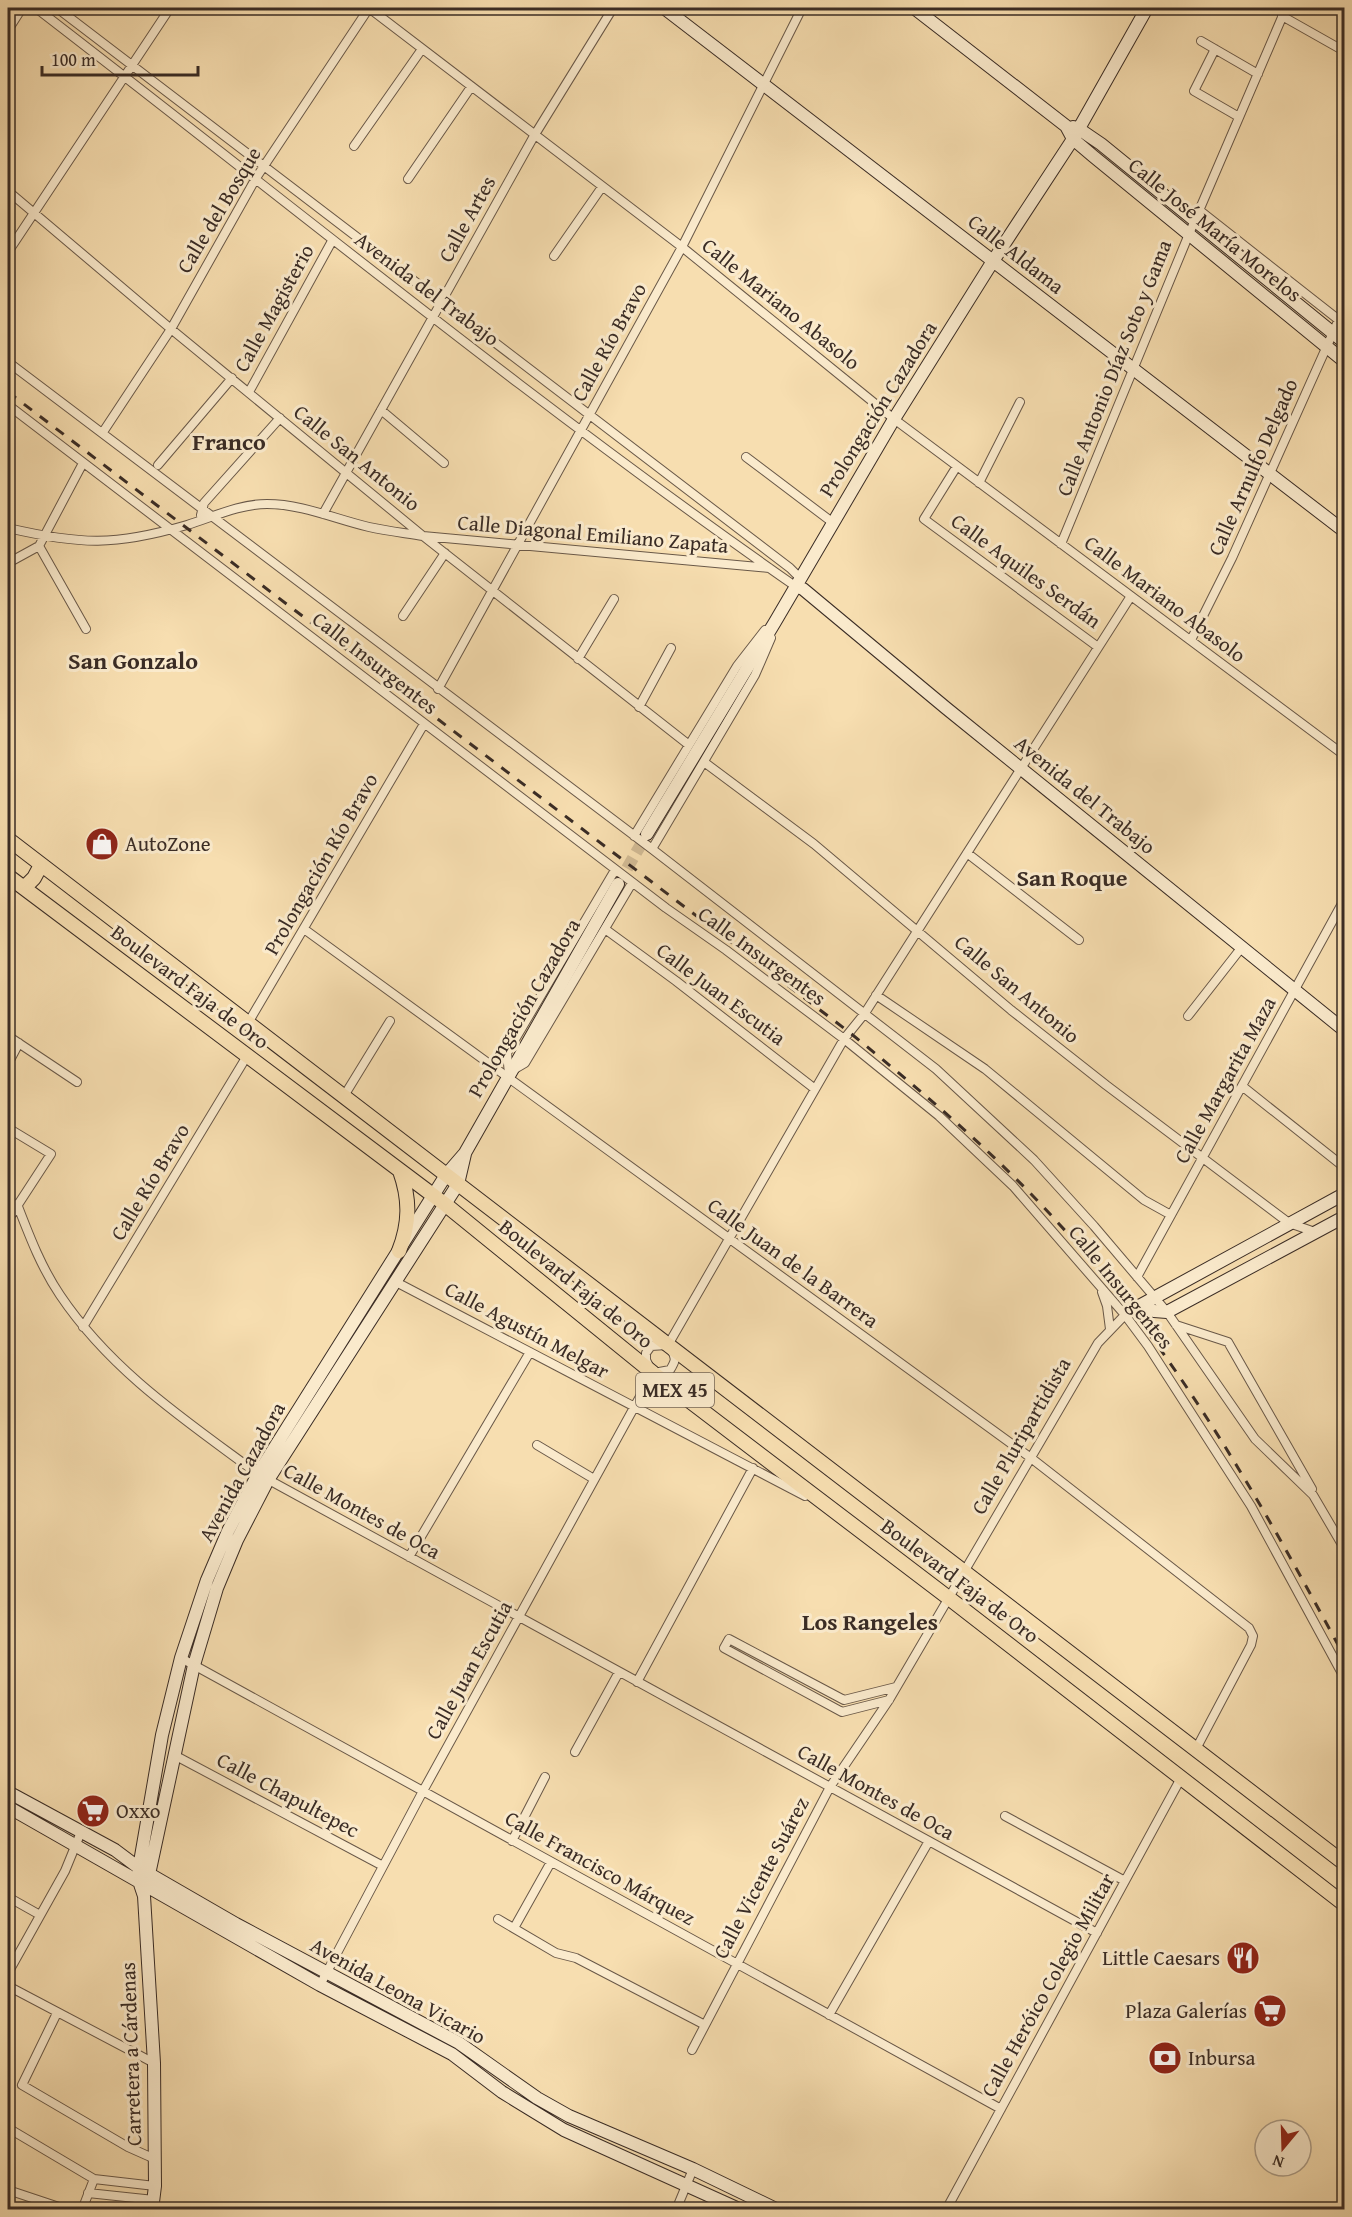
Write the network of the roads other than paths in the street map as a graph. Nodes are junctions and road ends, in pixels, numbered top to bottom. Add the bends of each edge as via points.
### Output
1 (22, 8) edge
2 (36, 8) edge
3 (57, 8) edge
4 (170, 8) edge
5 (369, 8) edge
6 (613, 8) edge
7 (664, 8) edge
8 (802, 8) edge
9 (914, 8) edge
10 (1147, 8) edge
11 (1284, 12) edge
12 (8, 30) edge
13 (1201, 42) dead end
14 (422, 49) junction
15 (1215, 49) junction
16 (1344, 51) edge
17 (132, 64) junction
18 (1258, 74) junction
19 (124, 76) junction
20 (762, 84) junction
21 (471, 87) junction
22 (1239, 117) junction
23 (1076, 134) junction
24 (534, 136) junction
25 (354, 146) dead end
26 (265, 166) junction
27 (256, 178) junction
28 (408, 179) dead end
29 (602, 187) junction
30 (8, 191) edge
31 (34, 215) junction
32 (1197, 215) junction
33 (1189, 234) junction
34 (332, 241) junction
35 (682, 247) junction
36 (8, 252) edge
37 (554, 256) dead end
38 (993, 261) junction
39 (1265, 270) junction
40 (1252, 285) junction
41 (441, 303) junction
42 (1344, 308) edge
43 (432, 318) junction
44 (1342, 322) edge
45 (171, 329) junction
46 (1333, 332) junction
47 (1344, 342) edge
48 (1327, 346) junction
49 (1344, 361) edge
50 (8, 362) edge
51 (1133, 368) junction
52 (232, 378) junction
53 (249, 392) junction
54 (1020, 402) dead end
55 (8, 405) edge
56 (381, 410) junction
57 (589, 415) junction
58 (280, 418) junction
59 (894, 419) junction
60 (581, 430) junction
61 (103, 432) junction
62 (746, 457) dead end
63 (83, 463) junction
64 (444, 463) dead end
65 (158, 465) dead end
66 (957, 466) junction
67 (346, 473) junction
68 (1271, 474) junction
69 (979, 483) junction
70 (203, 507) junction
71 (322, 514) junction
72 (212, 518) junction
73 (200, 521) junction
74 (832, 522) junction
75 (8, 528) edge
76 (171, 530) junction
77 (1344, 531) edge
78 (44, 536) junction
79 (423, 536) junction
80 (519, 544) junction
81 (1061, 544) junction
82 (39, 546) junction
83 (445, 553) junction
84 (8, 563) edge
85 (770, 568) junction
86 (790, 568) junction
87 (799, 584) junction
88 (493, 592) junction
89 (1131, 596) junction
90 (614, 599) dead end
91 (403, 616) dead end
92 (775, 622) junction
93 (86, 629) dead end
94 (1191, 640) junction
95 (1098, 646) junction
96 (671, 648) dead end
97 (578, 659) junction
98 (438, 689) junction
99 (639, 707) junction
100 (424, 724) junction
101 (689, 746) junction
102 (1344, 755) edge
103 (704, 762) junction
104 (1021, 768) junction
105 (641, 835) junction
106 (8, 839) edge
107 (652, 849) junction
108 (967, 853) junction
109 (41, 865) junction
110 (615, 870) junction
111 (8, 876) edge
112 (632, 883) junction
113 (618, 884) tunnel mouth
114 (24, 888) junction
115 (1344, 900) edge
116 (304, 929) junction
117 (604, 929) junction
118 (918, 930) junction
119 (1079, 940) dead end
120 (1242, 947) junction
121 (1295, 990) junction
122 (876, 995) junction
123 (865, 1013) junction
124 (1188, 1016) dead end
125 (390, 1021) dead end
126 (248, 1023) junction
127 (1344, 1030) edge
128 (8, 1036) edge
129 (844, 1039) junction
130 (19, 1043) junction
131 (247, 1056) junction
132 (8, 1064) edge
133 (509, 1074) junction
134 (77, 1082) dead end
135 (1242, 1086) junction
136 (815, 1089) junction
137 (344, 1096) junction
138 (8, 1128) edge
139 (465, 1152) junction
140 (1202, 1159) junction
141 (1344, 1167) edge
142 (400, 1171) junction
143 (446, 1174) junction
144 (458, 1184) junction
145 (1344, 1194) edge
146 (433, 1196) junction
147 (17, 1204) junction
148 (446, 1205) junction
149 (1171, 1215) junction
150 (1344, 1217) edge
151 (8, 1220) edge
152 (1289, 1223) junction
153 (1315, 1232) junction
154 (729, 1239) junction
155 (399, 1251) junction
156 (1137, 1277) junction
157 (1096, 1281) junction
158 (396, 1282) junction
159 (1155, 1297) junction
160 (1141, 1305) junction
161 (1167, 1312) junction
162 (1125, 1315) junction
163 (1176, 1325) junction
164 (83, 1327) junction
165 (1110, 1329) junction
166 (668, 1345) junction
167 (530, 1352) junction
168 (653, 1373) junction
169 (634, 1406) junction
170 (537, 1445) dead end
171 (1031, 1458) junction
172 (753, 1468) junction
173 (263, 1477) junction
174 (594, 1479) junction
175 (833, 1510) junction
176 (1323, 1510) junction
177 (1344, 1548) edge
178 (409, 1557) junction
179 (966, 1571) junction
180 (950, 1599) junction
181 (519, 1617) junction
182 (181, 1658) junction
183 (194, 1665) junction
184 (619, 1672) junction
185 (793, 1673) junction
186 (1344, 1677) edge
187 (637, 1682) junction
188 (788, 1683) junction
189 (896, 1687) junction
190 (889, 1700) junction
191 (1196, 1749) junction
192 (575, 1752) dead end
193 (176, 1756) junction
194 (544, 1777) dead end
195 (1181, 1778) junction
196 (830, 1787) junction
197 (423, 1791) junction
198 (8, 1792) edge
199 (8, 1807) edge
200 (1005, 1816) dead end
201 (81, 1832) junction
202 (512, 1840) junction
203 (929, 1841) junction
204 (75, 1846) junction
205 (149, 1848) junction
206 (551, 1862) junction
207 (1344, 1863) edge
208 (383, 1866) junction
209 (144, 1881) junction
210 (1125, 1881) junction
211 (8, 1897) edge
212 (1344, 1904) edge
213 (40, 1915) junction
214 (498, 1919) dead end
215 (514, 1928) junction
216 (1097, 1933) junction
217 (736, 1965) junction
218 (8, 1973) edge
219 (323, 1979) junction
220 (8, 1986) edge
221 (57, 2013) junction
222 (829, 2015) junction
223 (705, 2025) junction
224 (692, 2050) dead end
225 (154, 2063) junction
226 (1001, 2109) junction
227 (8, 2128) edge
228 (639, 2146) junction
229 (155, 2159) junction
230 (632, 2160) junction
231 (693, 2169) junction
232 (94, 2180) junction
233 (687, 2184) junction
234 (156, 2186) junction
235 (8, 2190) edge
236 (88, 2193) junction
237 (153, 2205) edge
238 (68, 2210) edge
239 (81, 2210) edge
240 (676, 2210) edge
241 (741, 2210) edge
242 (778, 2210) edge
243 (946, 2210) edge

1 - 12 street
2 - 19 street, Avenida del Trabajo
3 - 17 street, Avenida del Trabajo
4 - 17 street
5 - 14 street, Calle Mariano Abasolo
5 - 26 street, Calle del Bosque
6 - 24 street, Calle Artes
7 - 20 street, Calle Aldama
8 - 20 street, Calle Río Bravo
9 - 23 street, Calle José María Morelos
10 - 23 street, Prolongación Cazadora
11 - 16 street
11 - 18 street, Calle Antonio Díaz Soto y Gama
13 - 15 street
14 - 21 street, Calle Mariano Abasolo
14 - 25 street
15 - 18 street
15 - 22 street via 1194,92
17 - 19 street
17 - 26 street, Avenida del Trabajo
18 - 22 street, Calle Antonio Díaz Soto y Gama
19 - 27 street, Avenida del Trabajo
19 - 31 street
20 - 35 street, Calle Río Bravo
20 - 38 street, Calle Aldama
21 - 24 street, Calle Mariano Abasolo
21 - 28 street
22 - 32 street, Calle Antonio Díaz Soto y Gama
23 - 32 street, Calle José María Morelos
23 - 33 street, Calle José María Morelos
23 - 38 street, Prolongación Cazadora
24 - 29 street, Calle Mariano Abasolo
24 - 41 street, Calle Artes
26 - 27 street, Calle del Bosque
26 - 41 street, Avenida del Trabajo
27 - 34 street, Avenida del Trabajo
27 - 45 street, Calle del Bosque
29 - 35 street, Calle Mariano Abasolo
29 - 37 street
30 - 31 street, Calle San Antonio
31 - 36 street
31 - 45 street, Calle San Antonio
32 - 33 street, Calle Antonio Díaz Soto y Gama
32 - 39 street, Calle José María Morelos
33 - 40 street, Calle José María Morelos
33 - 51 street, Calle Antonio Díaz Soto y Gama
34 - 43 street, Avenida del Trabajo
34 - 53 street, Calle Magisterio
35 - 57 street, Calle Río Bravo
35 - 59 street, Calle Mariano Abasolo
38 - 51 street, Calle Aldama
38 - 59 street, Prolongación Cazadora
39 - 40 street
39 - 44 street
39 - 46 street, Calle José María Morelos
40 - 48 street, Calle José María Morelos
41 - 43 street, Calle Artes
41 - 57 street, Avenida del Trabajo
42 - 44 street, Calle Arnulfo Delgado
43 - 56 street, Calle Artes
43 - 60 street, Avenida del Trabajo
44 - 46 street, Calle Arnulfo Delgado
45 - 52 street, Calle San Antonio
45 - 61 street, Calle del Bosque
46 - 47 street, Calle José María Morelos
46 - 48 street, Calle Arnulfo Delgado
48 - 49 street, Calle José María Morelos
48 - 68 street, Calle Arnulfo Delgado
50 - 61 street, Calle Insurgentes
51 - 68 street, Calle Aldama
51 - 81 street, Calle Antonio Díaz Soto y Gama
52 - 53 street, Calle San Antonio
52 - 65 street
53 - 58 street, Calle San Antonio
54 - 69 street
55 - 63 street, Calle Insurgentes
56 - 64 street
56 - 67 street, Calle Artes
57 - 60 street, Calle Río Bravo
57 - 86 street, Avenida del Trabajo
58 - 67 street, Calle San Antonio
58 - 70 street
59 - 66 street, Calle Mariano Abasolo
59 - 74 street, Prolongación Cazadora
60 - 80 street, Calle Río Bravo
60 - 85 street, Avenida del Trabajo
61 - 70 street, Calle Insurgentes
62 - 74 street
63 - 76 street, Calle Insurgentes
63 - 78 street
66 - 69 street, Calle Mariano Abasolo
66 - 95 street, Calle Aquiles Serdán via 924,519
67 - 71 street, Calle Artes
67 - 79 street, Calle San Antonio
68 - 77 street, Calle Aldama
68 - 94 street, Calle Arnulfo Delgado
69 - 81 street, Calle Mariano Abasolo
70 - 72 street, Calle Insurgentes
70 - 73 street
71 - 72 street, Calle Diagonal Emiliano Zapata via 266,504 248,505
71 - 79 street, Calle Diagonal Emiliano Zapata
72 - 73 street, Calle Diagonal Emiliano Zapata
72 - 98 street, Calle Insurgentes
73 - 76 street, Calle Diagonal Emiliano Zapata
74 - 87 street, Prolongación Cazadora
75 - 78 street, Calle Diagonal Emiliano Zapata
76 - 78 street, Calle Diagonal Emiliano Zapata via 102,542
76 - 100 street, Calle Insurgentes
78 - 82 street
79 - 80 street, Calle Diagonal Emiliano Zapata
79 - 83 street, Calle San Antonio
80 - 85 street, Calle Diagonal Emiliano Zapata
80 - 88 street, Calle Río Bravo
81 - 89 street, Calle Mariano Abasolo
82 - 84 street
82 - 93 street
83 - 88 street, Calle San Antonio
83 - 91 street
85 - 86 street, Calle Diagonal Emiliano Zapata
85 - 87 street, Avenida del Trabajo
86 - 87 street, Avenida del Trabajo
87 - 92 street, Prolongación Cazadora
87 - 104 street, Avenida del Trabajo
88 - 97 street, Calle San Antonio
88 - 98 street, Calle Río Bravo
89 - 94 street, Calle Mariano Abasolo
89 - 95 street
90 - 97 street
92 - 101 street via 737,666
92 - 103 street via 755,675
92 - 105 street, Prolongación Cazadora
94 - 102 street, Calle Mariano Abasolo
95 - 104 street
96 - 99 street
97 - 99 street, Calle San Antonio
98 - 105 street, Calle Insurgentes
99 - 101 street, Calle San Antonio
100 - 110 street, Calle Insurgentes
100 - 116 street, Prolongación Río Bravo
101 - 105 street
103 - 107 street
103 - 118 street, Calle San Antonio via 814,844
104 - 108 street
104 - 120 street, Avenida del Trabajo
105 - 107 street, Calle Insurgentes
106 - 109 main road, Boulevard Faja de Oro / MEX 45
107 - 123 street, Calle Insurgentes
108 - 118 street
108 - 119 street
109 - 114 main road
109 - 126 main road, Boulevard Faja de Oro / MEX 45
110 - 112 street, Calle Insurgentes
110 - 133 street via 507,1053
111 - 114 main road, Boulevard Faja de Oro / MEX 45
112 - 117 street
112 - 129 street, Calle Insurgentes
113 - 133 street, Prolongación Cazadora
114 - 131 main road, Boulevard Faja de Oro / MEX 45
115 - 121 street, Calle Margarita Maza
116 - 126 street, Prolongación Río Bravo
116 - 133 street, Calle Juan de la Barrera
117 - 133 street via 525,1063
117 - 136 street, Calle Juan Escutia
118 - 122 street
118 - 140 street, Calle San Antonio via 1029,1024
120 - 121 street, Avenida del Trabajo
120 - 124 street
121 - 127 street, Avenida del Trabajo
121 - 135 street, Calle Margarita Maza
122 - 123 street
122 - 149 street via 986,1069 1144,1200
123 - 129 street
123 - 156 street, Calle Insurgentes via 936,1069 1034,1160
125 - 137 street
126 - 137 main road, Boulevard Faja de Oro / MEX 45
128 - 130 street
129 - 136 street
129 - 157 street, Calle Insurgentes via 939,1116 991,1165
130 - 132 street
130 - 134 street
131 - 142 main road, Boulevard Faja de Oro / MEX 45
131 - 164 street, Calle Río Bravo
133 - 139 street, Prolongación Cazadora
133 - 154 street, Calle Juan de la Barrera
135 - 140 street, Calle Margarita Maza
135 - 141 street
136 - 154 street
137 - 143 main road, Boulevard Faja de Oro / MEX 45
138 - 147 street via 51,1154
139 - 143 street, Prolongación Cazadora
139 - 144 street, Prolongación Cazadora
140 - 149 street, Calle Margarita Maza
140 - 152 street, Calle San Antonio
142 - 146 main road, Boulevard Faja de Oro / MEX 45
142 - 155 main road via 408,1211
143 - 144 main road, Boulevard Faja de Oro / MEX 45
143 - 146 street, Prolongación Cazadora
144 - 148 street, Prolongación Cazadora
144 - 166 main road, Boulevard Faja de Oro / MEX 45
145 - 152 street, Calle Pluripartidista
146 - 148 main road, Boulevard Faja de Oro / MEX 45
146 - 155 street, Avenida Cazadora
147 - 151 street
147 - 164 street, Calle Montes de Oca via 58,1294
148 - 158 street, Avenida Cazadora
148 - 168 main road, Boulevard Faja de Oro / MEX 45
149 - 156 street, Calle Margarita Maza
150 - 153 street
152 - 153 street, Calle San Antonio
152 - 159 street, Calle Pluripartidista
153 - 161 street
154 - 166 street
154 - 171 street, Calle Juan de la Barrera
155 - 173 street, Avenida Cazadora
156 - 159 street, Calle Insurgentes
157 - 162 street, Calle Insurgentes
157 - 165 street via 1107,1306
158 - 167 street, Calle Agustín Melgar
158 - 173 street, Avenida Cazadora
159 - 160 street, Calle Pluripartidista
159 - 161 street, Calle Insurgentes
160 - 161 street
160 - 162 street, Calle Pluripartidista
161 - 163 street, Calle Insurgentes
162 - 165 street, Calle Pluripartidista
162 - 186 street, Calle Insurgentes via 1251,1506
163 - 176 street, Calle Insurgentes via 1255,1439 1301,1482
163 - 176 street via 1228,1342
164 - 173 street, Calle Montes de Oca via 121,1369
165 - 171 street, Calle Pluripartidista
166 - 168 street via 675,1362 670,1370
166 - 168 street via 651,1346 646,1353
166 - 179 main road, Boulevard Faja de Oro / MEX 45
167 - 169 street, Calle Agustín Melgar
167 - 178 street
168 - 169 street, Calle Juan Escutia
168 - 175 main road, Boulevard Faja de Oro / MEX 45
169 - 172 street, Calle Agustín Melgar
169 - 174 street, Calle Juan Escutia
170 - 174 street
171 - 179 street, Calle Pluripartidista
171 - 191 street, Calle Juan de la Barrera via 1249,1628 1253,1636 1251,1645
172 - 175 street, Calle Agustín Melgar
172 - 187 street
173 - 178 street, Calle Montes de Oca
173 - 182 street, Avenida Cazadora via 228,1530
173 - 183 street, Avenida Cazadora via 217,1588
174 - 181 street, Calle Juan Escutia
175 - 180 main road, Boulevard Faja de Oro / MEX 45
176 - 177 street, Calle Insurgentes
178 - 181 street, Calle Montes de Oca
179 - 180 street, Calle Pluripartidista
179 - 191 main road, Boulevard Faja de Oro / MEX 45
180 - 189 street, Calle Vicente Suárez
180 - 195 main road, Boulevard Faja de Oro / MEX 45
181 - 184 street, Calle Montes de Oca
181 - 197 street, Calle Juan Escutia
182 - 183 street, Calle Francisco Márquez
182 - 205 street, Avenida Cazadora via 162,1735
183 - 193 street, Avenida Cazadora
183 - 197 street, Calle Francisco Márquez
184 - 187 street, Calle Montes de Oca
184 - 192 street
185 - 188 street
185 - 188 street via 729,1639 724,1648
185 - 189 street via 844,1700
187 - 196 street, Calle Montes de Oca
188 - 190 street via 842,1712
189 - 190 street, Calle Vicente Suárez
190 - 196 street, Calle Vicente Suárez
191 - 207 main road, Boulevard Faja de Oro / MEX 45
193 - 205 street, Avenida Cazadora
193 - 208 street, Calle Chapultepec
194 - 202 street
195 - 210 street, Calle Heróico Colegio Militar
195 - 212 main road, Boulevard Faja de Oro / MEX 45
196 - 203 street, Calle Montes de Oca
196 - 217 street, Calle Vicente Suárez
197 - 202 street, Calle Francisco Márquez
197 - 208 street, Calle Juan Escutia
198 - 201 street, Avenida Leona Vicario
199 - 204 street, Avenida Leona Vicario
200 - 210 street
201 - 204 street
201 - 209 street, Avenida Leona Vicario via 115,1850
202 - 206 street, Calle Francisco Márquez
203 - 216 street, Calle Montes de Oca
203 - 222 street
204 - 209 street, Avenida Leona Vicario
204 - 213 street
205 - 209 street, Avenida Cazadora
206 - 215 street
206 - 217 street, Calle Francisco Márquez
208 - 219 street, Calle Juan Escutia
209 - 219 street, Avenida Leona Vicario
209 - 225 street, Carretera a Cárdenas
210 - 216 street, Calle Heróico Colegio Militar
211 - 213 street
213 - 218 street
214 - 215 street
215 - 223 street via 556,1953 576,1958
216 - 226 street, Calle Heróico Colegio Militar
217 - 222 street, Calle Francisco Márquez
217 - 223 street, Calle Vicente Suárez
219 - 228 street, Avenida Leona Vicario via 459,2043 545,2103
219 - 230 street, Avenida Leona Vicario via 452,2054 540,2116
220 - 221 street
221 - 225 street
221 - 229 street via 21,2085
222 - 226 street, Calle Francisco Márquez
223 - 224 street, Calle Vicente Suárez
225 - 229 street, Carretera a Cárdenas
226 - 243 street, Calle Heróico Colegio Militar
227 - 232 street
228 - 230 street
228 - 231 street, Avenida Leona Vicario
229 - 234 street, Carretera a Cárdenas
230 - 233 street, Avenida Leona Vicario
231 - 233 street
231 - 242 street, Avenida Leona Vicario
232 - 234 street
232 - 236 street
233 - 240 street
233 - 241 street, Avenida Leona Vicario
234 - 237 street, Carretera a Cárdenas
235 - 238 street
236 - 237 street
236 - 239 street

